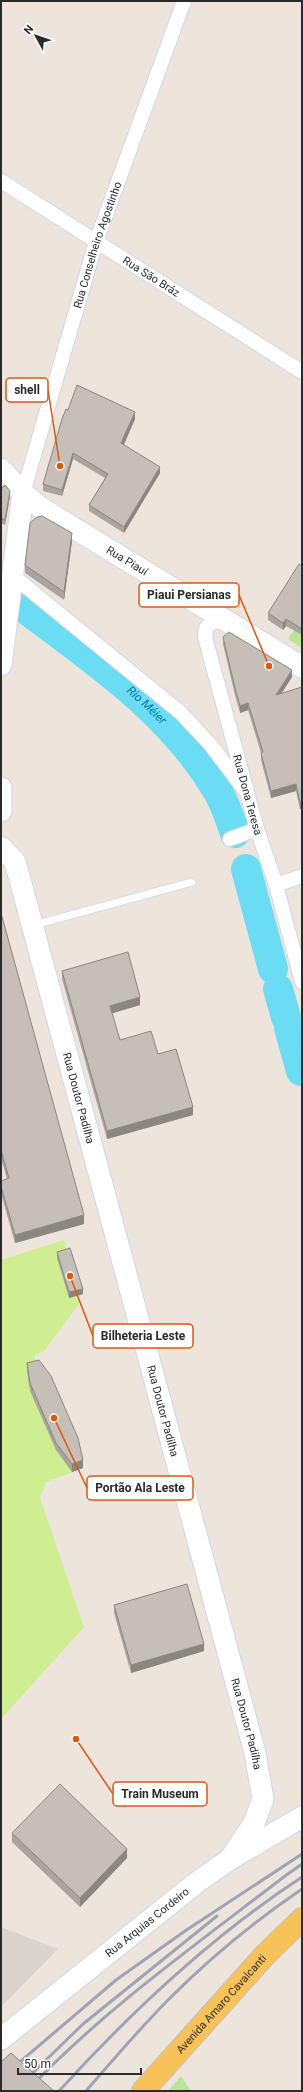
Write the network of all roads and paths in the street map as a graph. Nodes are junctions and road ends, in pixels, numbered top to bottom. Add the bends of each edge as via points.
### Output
1 (184, 1) edge
2 (1, 181) edge
3 (96, 242) junction
4 (302, 372) edge
5 (1, 469) edge
6 (22, 493) junction
7 (13, 576) junction
8 (4, 611) edge
9 (226, 620) junction
10 (1, 665) edge
11 (302, 666) edge
12 (1, 788) edge
13 (248, 794) junction
14 (1, 811) edge
15 (257, 829) junction
16 (236, 837) dead end
17 (1, 847) edge
18 (302, 876) edge
19 (192, 882) dead end
20 (276, 885) junction
21 (32, 926) junction
22 (302, 982) edge
23 (302, 1817) edge
24 (230, 1859) junction
25 (302, 1919) edge
26 (1, 2039) edge
27 (143, 2091) edge

1 - 3 street, Rua Conselheiro Agostinho
2 - 3 street, Rua São Bráz
3 - 4 street, Rua São Bráz
3 - 6 street, Rua Conselheiro Agostinho
5 - 6 street, Rua Piauí
6 - 7 street
6 - 9 street, Rua Piauí
7 - 8 street
7 - 13 street via 181,713 210,744
8 - 10 street
9 - 11 street, Rua Piauí
9 - 13 street, Rua Dona Teresa via 212,622 206,628 205,637
12 - 14 street
13 - 15 street, Rua Dona Teresa
15 - 16 street
15 - 20 street, Rua Dona Teresa
17 - 21 street, Rua Doutor Padilha via 15,862
18 - 20 street
19 - 21 lane
20 - 22 street, Rua Dona Teresa
21 - 24 street, Rua Doutor Padilha via 255,1753 263,1799 254,1823
23 - 24 street, Rua Arquias Cordeiro
24 - 26 street, Rua Arquias Cordeiro via 184,1892
25 - 27 main road, Avenida Amaro Cavalcanti via 265,1955

